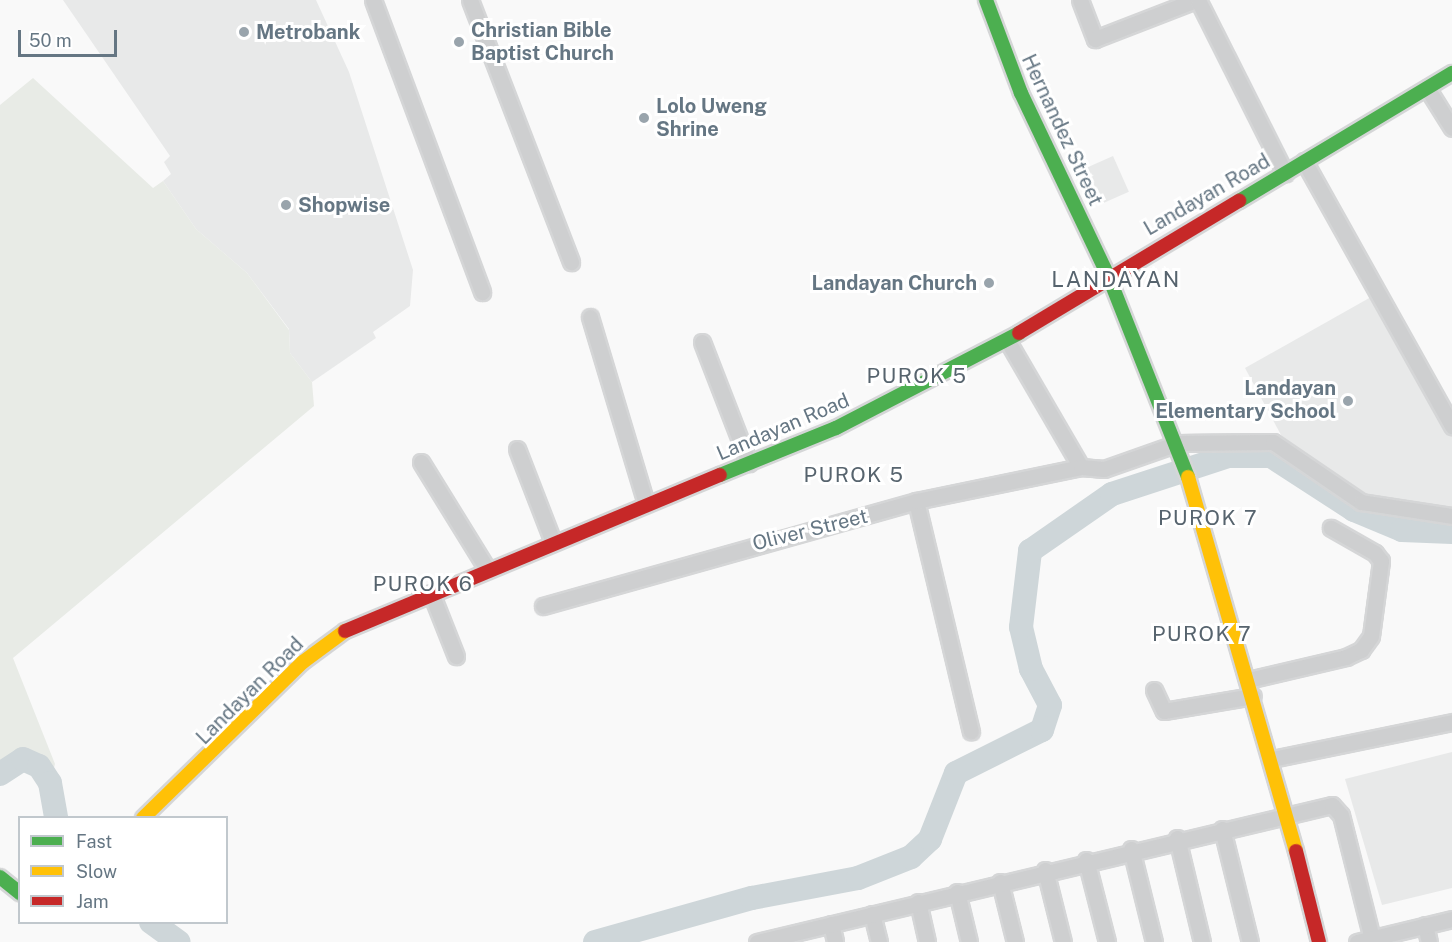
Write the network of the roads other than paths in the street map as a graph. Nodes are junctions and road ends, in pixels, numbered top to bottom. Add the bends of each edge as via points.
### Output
1 (373, 0) edge
2 (470, 0) edge
3 (986, 0) edge
4 (1080, 0) edge
5 (1197, 0) edge
6 (1452, 73) edge
7 (1427, 88) junction
8 (1452, 128) edge
9 (1304, 161) junction
10 (1285, 172) junction
11 (571, 262) dead end
12 (1108, 275) junction
13 (482, 292) dead end
14 (590, 318) dead end
15 (1007, 340) junction
16 (702, 342) dead end
17 (1452, 426) edge
18 (1178, 443) junction
19 (517, 448) dead end
20 (421, 462) dead end
21 (749, 463) junction
22 (1081, 467) junction
23 (916, 501) junction
24 (646, 504) junction
25 (1452, 516) edge
26 (1331, 528) dead end
27 (553, 542) junction
28 (487, 569) junction
29 (431, 593) junction
30 (543, 606) dead end
31 (456, 656) dead end
32 (1248, 680) junction
33 (1154, 690) dead end
34 (1253, 696) junction
35 (1452, 722) edge
36 (971, 732) dead end
37 (1272, 759) junction
38 (145, 816) edge
39 (1282, 817) junction
40 (1222, 829) junction
41 (1177, 838) junction
42 (1131, 849) junction
43 (1086, 860) junction
44 (1045, 870) junction
45 (0, 877) edge
46 (1000, 882) junction
47 (18, 891) edge
48 (957, 892) junction
49 (918, 902) junction
50 (872, 914) junction
51 (1452, 919) edge
52 (831, 924) junction
53 (1425, 925) junction
54 (786, 938) edge
55 (1373, 940) edge
56 (757, 942) edge
57 (835, 942) edge
58 (879, 942) edge
59 (927, 942) edge
60 (969, 942) edge
61 (1015, 942) edge
62 (1063, 942) edge
63 (1107, 942) edge
64 (1154, 942) edge
65 (1202, 942) edge
66 (1250, 942) edge
67 (1308, 942) edge
68 (1318, 942) edge
69 (1357, 942) edge
70 (1429, 942) edge

1 - 13 street
2 - 11 street
3 - 12 street, Hernandez Street via 1021,93
4 - 5 street via 1095,39
5 - 10 street
6 - 7 street, Landayan Road
7 - 8 street
7 - 9 street, Landayan Road
9 - 10 street, Landayan Road
9 - 17 street
10 - 12 street, Landayan Road
12 - 15 street, Landayan Road
12 - 18 street, Hernandez Street
14 - 24 street
15 - 21 street, Landayan Road via 836,428
15 - 22 street
16 - 21 street
18 - 22 street, Oliver Street via 1104,469
18 - 25 street, Oliver Street via 1273,442 1361,502
18 - 32 street, Hernandez Street
19 - 27 street
20 - 28 street
21 - 24 street, Landayan Road
22 - 23 street, Oliver Street
23 - 30 street, Oliver Street
23 - 36 street
24 - 27 street, Landayan Road
26 - 32 street via 1375,553 1381,561 1371,636 1361,650 1346,657
27 - 28 street, Landayan Road
28 - 29 street, Landayan Road
29 - 31 street
29 - 38 street, Landayan Road via 354,625 303,662 212,756
32 - 34 street, Hernandez Street
33 - 34 street via 1164,711
34 - 37 street, Hernandez Street
35 - 37 street
37 - 39 street, Hernandez Street
39 - 40 street
39 - 55 street via 1328,805 1339,810
39 - 67 street
39 - 68 street
40 - 41 street
40 - 66 street
41 - 42 street
41 - 65 street
42 - 43 street
42 - 64 street
43 - 44 street
43 - 63 street
44 - 46 street
44 - 62 street
45 - 47 street
46 - 48 street
46 - 61 street
48 - 49 street
48 - 60 street
49 - 50 street
49 - 59 street
50 - 52 street
50 - 58 street
51 - 53 street
52 - 54 street
52 - 57 street
53 - 55 street
53 - 70 street
54 - 56 street
55 - 69 street

